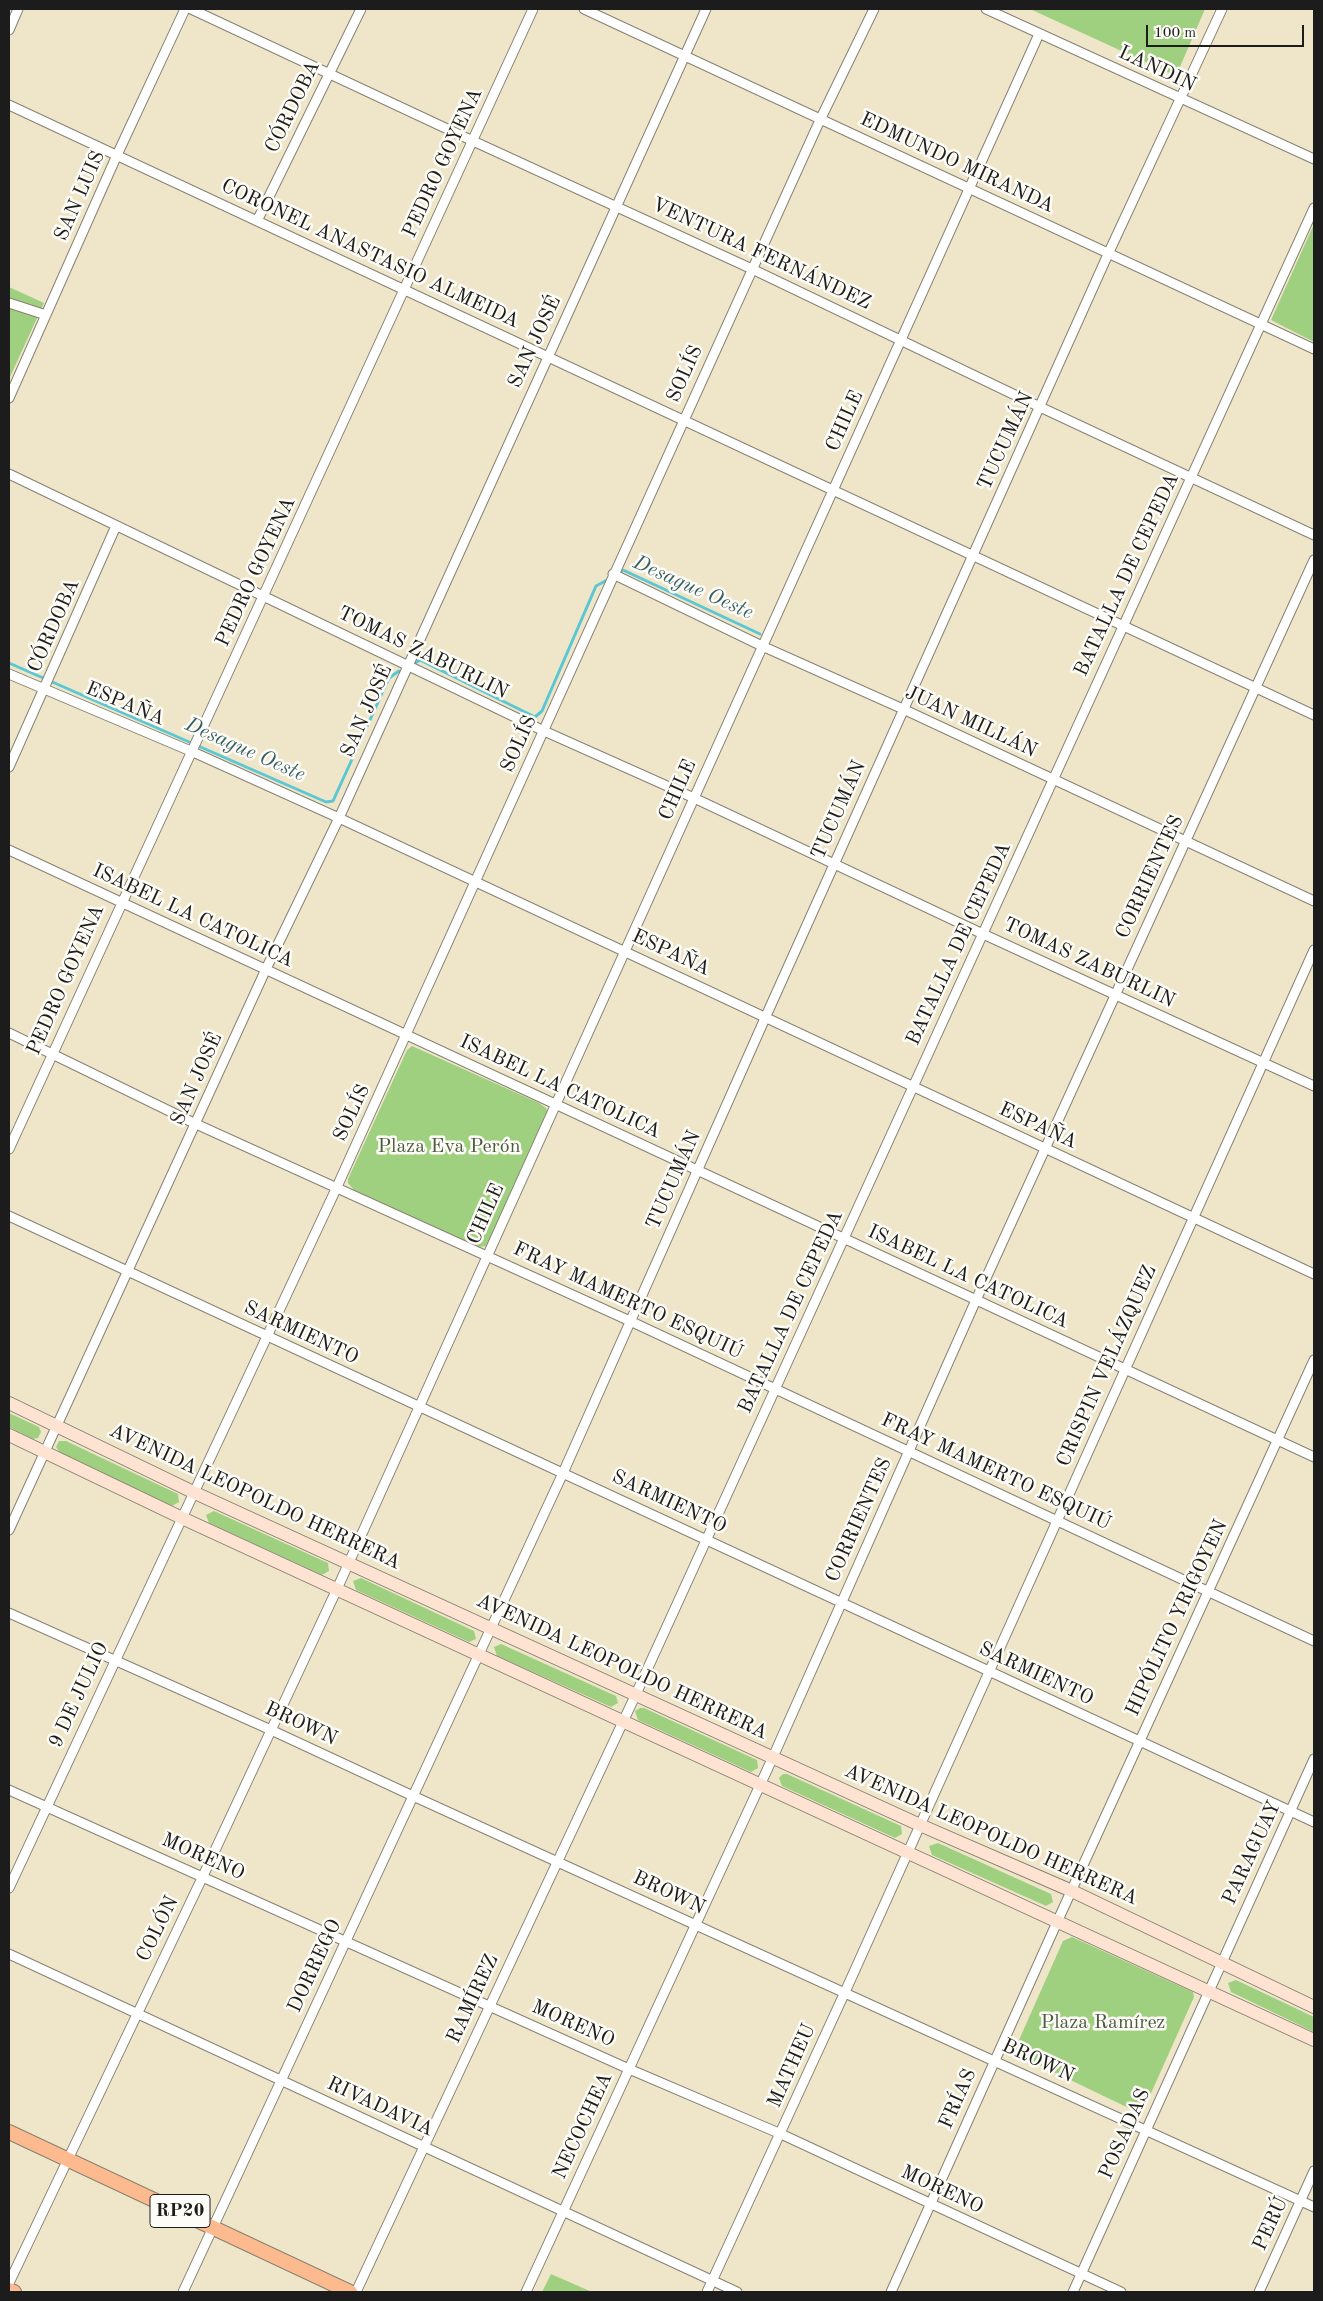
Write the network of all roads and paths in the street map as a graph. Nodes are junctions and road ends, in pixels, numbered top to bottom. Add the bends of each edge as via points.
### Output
1 (18, 9) edge
2 (186, 9) edge
3 (191, 9) edge
4 (361, 9) edge
5 (533, 9) edge
6 (584, 9) edge
7 (706, 9) edge
8 (874, 9) edge
9 (986, 9) edge
10 (1222, 9) edge
11 (9, 30) edge
12 (1039, 34) junction
13 (685, 56) junction
14 (329, 74) junction
15 (1180, 99) junction
16 (9, 104) edge
17 (820, 120) junction
18 (472, 141) junction
19 (117, 155) junction
20 (1314, 159) edge
21 (969, 188) junction
22 (617, 206) junction
23 (1314, 208) edge
24 (257, 220) junction
25 (1108, 252) junction
26 (752, 268) junction
27 (404, 290) junction
28 (9, 303) edge
29 (46, 315) junction
30 (1261, 324) junction
31 (900, 340) junction
32 (1314, 349) edge
33 (547, 356) junction
34 (9, 398) edge
35 (1040, 407) junction
36 (683, 420) junction
37 (9, 474) edge
38 (1191, 477) junction
39 (833, 490) junction
40 (116, 526) junction
41 (1314, 535) edge
42 (972, 555) junction
43 (1314, 560) edge
44 (613, 574) junction
45 (264, 595) junction
46 (1123, 626) junction
47 (762, 646) junction
48 (407, 666) junction
49 (9, 674) edge
50 (1257, 688) junction
51 (45, 690) junction
52 (903, 710) junction
53 (1314, 715) edge
54 (544, 731) junction
55 (193, 752) junction
56 (9, 767) edge
57 (1054, 779) junction
58 (694, 798) junction
59 (339, 818) junction
60 (1186, 841) junction
61 (9, 850) edge
62 (834, 864) junction
63 (475, 882) junction
64 (1314, 901) edge
65 (121, 902) junction
66 (983, 934) junction
67 (624, 950) junction
68 (1314, 950) edge
69 (266, 969) junction
70 (1115, 995) junction
71 (766, 1016) junction
72 (9, 1033) edge
73 (407, 1035) junction
74 (52, 1054) junction
75 (1264, 1062) junction
76 (913, 1086) junction
77 (1314, 1086) edge
78 (555, 1104) junction
79 (196, 1124) junction
80 (9, 1149) edge
81 (1046, 1150) junction
82 (697, 1170) junction
83 (336, 1189) junction
84 (9, 1216) edge
85 (1193, 1216) junction
86 (844, 1238) junction
87 (486, 1255) junction
88 (128, 1271) junction
89 (1314, 1274) edge
90 (976, 1300) junction
91 (630, 1320) junction
92 (266, 1336) junction
93 (1314, 1360) edge
94 (1125, 1369) junction
95 (775, 1388) junction
96 (9, 1403) edge
97 (418, 1406) junction
98 (56, 1426) junction
99 (9, 1435) edge
100 (1278, 1440) junction
101 (909, 1451) junction
102 (45, 1452) junction
103 (1314, 1457) edge
104 (563, 1473) junction
105 (193, 1492) junction
106 (182, 1518) junction
107 (1057, 1521) junction
108 (9, 1530) edge
109 (706, 1538) junction
110 (348, 1561) junction
111 (337, 1589) junction
112 (1208, 1591) junction
113 (842, 1602) junction
114 (9, 1613) edge
115 (491, 1627) junction
116 (1314, 1641) edge
117 (478, 1654) junction
118 (115, 1661) junction
119 (990, 1671) junction
120 (636, 1694) junction
121 (623, 1721) junction
122 (272, 1730) junction
123 (1140, 1742) junction
124 (772, 1757) junction
125 (1314, 1759) edge
126 (759, 1784) junction
127 (9, 1790) edge
128 (413, 1796) junction
129 (46, 1807) junction
130 (1291, 1811) junction
131 (1314, 1822) edge
132 (920, 1825) junction
133 (908, 1852) junction
134 (558, 1861) junction
135 (203, 1876) junction
136 (9, 1888) edge
137 (1072, 1891) junction
138 (1058, 1920) junction
139 (695, 1925) junction
140 (346, 1942) junction
141 (9, 1954) edge
142 (1222, 1962) junction
143 (1209, 1989) junction
144 (845, 1992) junction
145 (489, 2005) junction
146 (1314, 2007) edge
147 (137, 2014) junction
148 (1314, 2040) edge
149 (994, 2061) junction
150 (629, 2069) junction
151 (280, 2080) junction
152 (1146, 2130) junction
153 (9, 2132) edge
154 (780, 2134) junction
155 (424, 2147) junction
156 (68, 2160) junction
157 (1314, 2171) edge
158 (1301, 2201) junction
159 (930, 2204) junction
160 (1314, 2207) edge
161 (563, 2211) junction
162 (212, 2226) junction
163 (1082, 2274) junction
164 (712, 2281) junction
165 (9, 2283) edge
166 (9, 2290) edge
167 (14, 2292) edge
168 (183, 2292) edge
169 (350, 2292) edge
170 (356, 2292) edge
171 (526, 2292) edge
172 (707, 2292) edge
173 (737, 2292) edge
174 (891, 2292) edge
175 (1073, 2292) edge
176 (1121, 2292) edge
177 (1259, 2292) edge

1 - 11 street
2 - 19 street, SAN LUIS
3 - 14 street, VENTURA FERNÁNDEZ
4 - 14 street, CÓRDOBA
5 - 18 street, PEDRO GOYENA
6 - 13 street, EDMUNDO MIRANDA
7 - 13 street, SAN JOSÉ
8 - 17 street, SOLÍS
9 - 12 street, LANDIN
10 - 15 street, TUCUMÁN
12 - 15 street, LANDIN
12 - 21 street, CHILE
13 - 17 street, EDMUNDO MIRANDA
13 - 22 street, SAN JOSÉ
14 - 18 street, VENTURA FERNÁNDEZ
14 - 24 street, CÓRDOBA
15 - 20 street, LANDIN
15 - 25 street, TUCUMÁN
16 - 19 street, CORONEL ANASTASIO ALMEIDA
17 - 21 street, EDMUNDO MIRANDA
17 - 26 street, SOLÍS
18 - 22 street, VENTURA FERNÁNDEZ
18 - 27 street, PEDRO GOYENA
19 - 24 street, CORONEL ANASTASIO ALMEIDA
19 - 29 street, SAN LUIS
21 - 25 street, EDMUNDO MIRANDA
21 - 31 street, CHILE
22 - 26 street, VENTURA FERNÁNDEZ
22 - 33 street, SAN JOSÉ
23 - 30 street, BATALLA DE CEPEDA
24 - 27 street, CORONEL ANASTASIO ALMEIDA
25 - 30 street, EDMUNDO MIRANDA
25 - 35 street, TUCUMÁN
26 - 31 street, VENTURA FERNÁNDEZ
26 - 36 street, SOLÍS
27 - 33 street, CORONEL ANASTASIO ALMEIDA
27 - 45 street, PEDRO GOYENA
28 - 29 street
29 - 34 street, SAN LUIS
30 - 32 street, EDMUNDO MIRANDA
30 - 38 street, BATALLA DE CEPEDA
31 - 35 street, VENTURA FERNÁNDEZ
31 - 39 street, CHILE
33 - 36 street, CORONEL ANASTASIO ALMEIDA
33 - 48 street, SAN JOSÉ
35 - 38 street, VENTURA FERNÁNDEZ
35 - 42 street, TUCUMÁN
36 - 39 street, CORONEL ANASTASIO ALMEIDA
36 - 44 street, SOLÍS
37 - 40 street, TOMAS ZABURLIN
38 - 41 street, VENTURA FERNÁNDEZ
38 - 46 street, BATALLA DE CEPEDA
39 - 42 street, CORONEL ANASTASIO ALMEIDA
39 - 47 street, CHILE
40 - 45 street, TOMAS ZABURLIN
40 - 51 street, CÓRDOBA
42 - 46 street, CORONEL ANASTASIO ALMEIDA
42 - 52 street, TUCUMÁN
43 - 50 street, CORRIENTES
44 - 47 street, JUAN MILLÁN
44 - 54 street, SOLÍS
45 - 48 street, TOMAS ZABURLIN
45 - 55 street, PEDRO GOYENA
46 - 50 street, CORONEL ANASTASIO ALMEIDA
46 - 57 street, BATALLA DE CEPEDA
47 - 52 street, JUAN MILLÁN
47 - 58 street, CHILE
48 - 54 street, TOMAS ZABURLIN
48 - 59 street, SAN JOSÉ
49 - 51 street, ESPAÑA
50 - 53 street, CORONEL ANASTASIO ALMEIDA
50 - 60 street, CORRIENTES
51 - 55 street, ESPAÑA
51 - 56 street, CÓRDOBA
52 - 57 street, JUAN MILLÁN
52 - 62 street, TUCUMÁN
54 - 58 street, TOMAS ZABURLIN
54 - 63 street, SOLÍS
55 - 59 street, ESPAÑA
55 - 65 street, PEDRO GOYENA
57 - 60 street, JUAN MILLÁN
57 - 66 street, BATALLA DE CEPEDA
58 - 62 street, TOMAS ZABURLIN
58 - 67 street, CHILE
59 - 63 street, ESPAÑA
59 - 69 street, SAN JOSÉ
60 - 64 street, JUAN MILLÁN
60 - 70 street, CORRIENTES
61 - 65 street, ISABEL LA CATOLICA
62 - 66 street, TOMAS ZABURLIN
62 - 71 street, TUCUMÁN
63 - 67 street, ESPAÑA
63 - 73 street, SOLÍS
65 - 69 street, ISABEL LA CATOLICA
65 - 74 street, PEDRO GOYENA
66 - 70 street, TOMAS ZABURLIN
66 - 76 street, BATALLA DE CEPEDA
67 - 71 street, ESPAÑA
67 - 78 street, CHILE
68 - 75 street, CRISPIN VELÁZQUEZ
69 - 73 street, ISABEL LA CATOLICA
69 - 79 street, SAN JOSÉ
70 - 75 street, TOMAS ZABURLIN
70 - 81 street, CORRIENTES
71 - 76 street, ESPAÑA
71 - 82 street, TUCUMÁN
72 - 74 street, FRAY MAMERTO ESQUIÚ
73 - 78 street, ISABEL LA CATOLICA
73 - 83 street, SOLÍS
74 - 79 street, FRAY MAMERTO ESQUIÚ
74 - 80 street, PEDRO GOYENA
75 - 77 street, TOMAS ZABURLIN
75 - 85 street, CRISPIN VELÁZQUEZ
76 - 81 street, ESPAÑA
76 - 86 street, BATALLA DE CEPEDA
78 - 82 street, ISABEL LA CATOLICA
78 - 87 street, CHILE
79 - 83 street, FRAY MAMERTO ESQUIÚ
79 - 88 street, SAN JOSÉ
81 - 85 street, ESPAÑA
81 - 90 street, CORRIENTES
82 - 86 street, ISABEL LA CATOLICA
82 - 91 street, TUCUMÁN
83 - 87 street, FRAY MAMERTO ESQUIÚ
83 - 92 street, SOLÍS
84 - 88 street, SARMIENTO
85 - 89 street, ESPAÑA
85 - 94 street, CRISPIN VELÁZQUEZ
86 - 90 street, ISABEL LA CATOLICA
86 - 95 street, BATALLA DE CEPEDA
87 - 91 street, FRAY MAMERTO ESQUIÚ
87 - 97 street, CHILE
88 - 92 street, SARMIENTO
88 - 98 street, SAN JOSÉ
90 - 94 street, ISABEL LA CATOLICA
90 - 101 street, CORRIENTES
91 - 95 street, FRAY MAMERTO ESQUIÚ
91 - 104 street, TUCUMÁN
92 - 97 street, SARMIENTO
92 - 105 street, SOLÍS
93 - 100 street, HIPÓLITO YRIGOYEN
94 - 100 street, ISABEL LA CATOLICA
94 - 107 street, CRISPIN VELÁZQUEZ
95 - 101 street, FRAY MAMERTO ESQUIÚ
95 - 109 street, BATALLA DE CEPEDA
96 - 98 street, AVENIDA LEOPOLDO HERRERA
97 - 104 street, SARMIENTO
97 - 110 street, CHILE
98 - 102 street, SAN JOSÉ
98 - 105 street, AVENIDA LEOPOLDO HERRERA
99 - 102 street
100 - 103 street, ISABEL LA CATOLICA
100 - 112 street, HIPÓLITO YRIGOYEN
101 - 107 street, FRAY MAMERTO ESQUIÚ
101 - 113 street, CORRIENTES
102 - 106 street
102 - 108 street, SAN JOSÉ
104 - 109 street, SARMIENTO
104 - 115 street, TUCUMÁN
105 - 106 street, 9 DE JULIO
105 - 110 street, AVENIDA LEOPOLDO HERRERA
106 - 111 street
106 - 118 street, 9 DE JULIO
107 - 112 street, FRAY MAMERTO ESQUIÚ
107 - 119 street, CRISPIN VELÁZQUEZ
109 - 113 street, SARMIENTO
109 - 120 street, BATALLA DE CEPEDA
110 - 111 street, CHILE
110 - 115 street, AVENIDA LEOPOLDO HERRERA
111 - 117 street
111 - 122 street, COLÓN
112 - 116 street, FRAY MAMERTO ESQUIÚ
112 - 123 street, HIPÓLITO YRIGOYEN
113 - 119 street, SARMIENTO
113 - 124 street, CORRIENTES
114 - 118 street, BROWN
115 - 117 street, TUCUMÁN
115 - 120 street, AVENIDA LEOPOLDO HERRERA
117 - 121 street
117 - 128 street, DORREGO
118 - 122 street, BROWN
118 - 129 street, 9 DE JULIO
119 - 123 street, SARMIENTO
119 - 132 street, CRISPIN VELÁZQUEZ
120 - 121 street, BATALLA DE CEPEDA
120 - 124 street, AVENIDA LEOPOLDO HERRERA
121 - 126 street
121 - 134 street, RAMÍREZ
122 - 128 street, BROWN
122 - 135 street, COLÓN
123 - 130 street, SARMIENTO
123 - 137 street, HIPÓLITO YRIGOYEN
124 - 126 street, CORRIENTES
124 - 132 street, AVENIDA LEOPOLDO HERRERA
125 - 130 street, PARAGUAY
126 - 133 street
126 - 139 street, NECOCHEA
127 - 129 street, MORENO
128 - 134 street, BROWN
128 - 140 street, DORREGO
129 - 135 street, MORENO
129 - 136 street, 9 DE JULIO
130 - 131 street, SARMIENTO
130 - 142 street, PARAGUAY
132 - 133 street, CRISPIN VELÁZQUEZ
132 - 137 street, AVENIDA LEOPOLDO HERRERA
133 - 138 street
133 - 144 street, MATHEU
134 - 139 street, BROWN
134 - 145 street, RAMÍREZ
135 - 140 street, MORENO
135 - 147 street, COLÓN
137 - 138 street, HIPÓLITO YRIGOYEN
137 - 142 street, AVENIDA LEOPOLDO HERRERA
138 - 143 street
138 - 149 street, FRÍAS
139 - 144 street, BROWN
139 - 150 street, NECOCHEA
140 - 145 street, MORENO
140 - 151 street, DORREGO
141 - 147 street, RIVADAVIA
142 - 143 street
142 - 146 street, AVENIDA LEOPOLDO HERRERA
143 - 148 street
143 - 152 street, POSADAS
144 - 149 street, BROWN
144 - 154 street, MATHEU
145 - 150 street, MORENO
145 - 155 street, RAMÍREZ
147 - 151 street, RIVADAVIA
147 - 156 street, COLÓN
149 - 152 street, BROWN
149 - 159 street, FRÍAS
150 - 154 street, MORENO
150 - 161 street, NECOCHEA
151 - 155 street, RIVADAVIA
151 - 162 street, DORREGO
152 - 158 street, BROWN
152 - 163 street, POSADAS
153 - 156 main road, RP20
154 - 159 street, MORENO
154 - 164 street, MATHEU
155 - 161 street, RIVADAVIA
155 - 170 street, RAMÍREZ
156 - 162 main road, RP20
156 - 165 street, COLÓN
157 - 158 street, PERÚ
158 - 160 street, BROWN
158 - 177 street, PERÚ
159 - 163 street, MORENO
159 - 174 street, FRÍAS
161 - 164 street, RIVADAVIA
161 - 171 street, NECOCHEA
162 - 168 street, DORREGO
162 - 169 main road, RP20
163 - 175 street, POSADAS
163 - 176 street, MORENO
164 - 172 street, MATHEU
164 - 173 street, RIVADAVIA
166 - 167 main road

